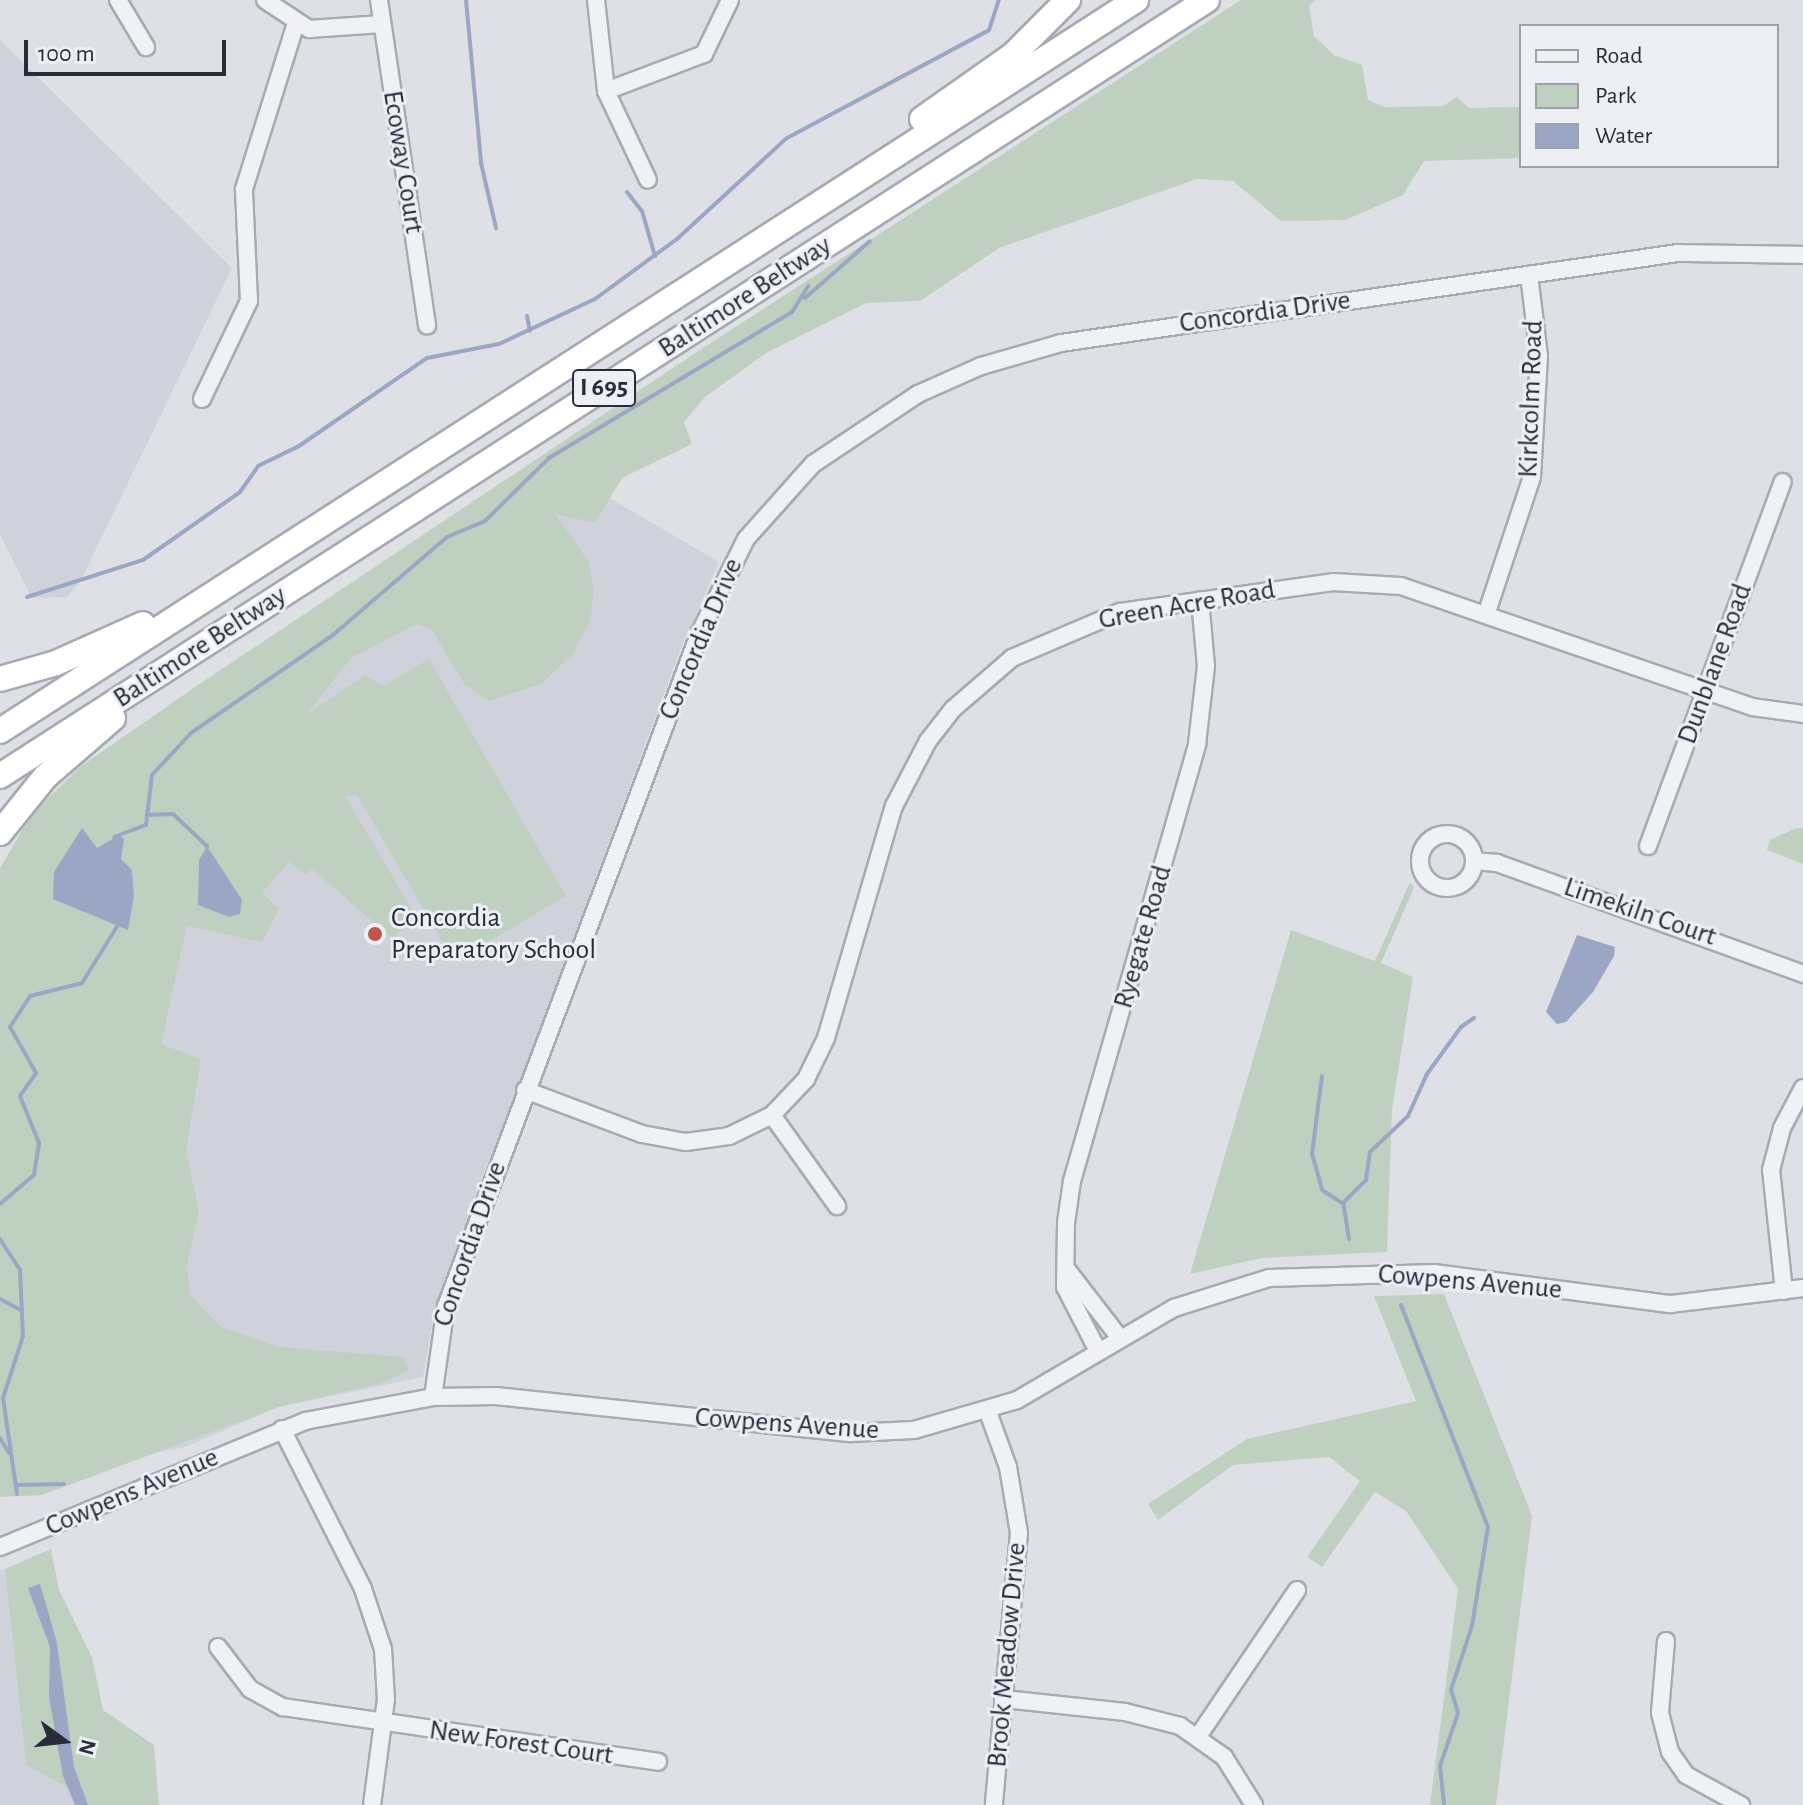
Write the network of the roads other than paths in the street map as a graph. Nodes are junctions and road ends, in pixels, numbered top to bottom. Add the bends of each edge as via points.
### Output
1 (118, 0) edge
2 (265, 0) edge
3 (379, 0) edge
4 (596, 0) edge
5 (730, 0) edge
6 (1068, 0) edge
7 (1136, 0) edge
8 (1207, 0) edge
9 (382, 24) junction
10 (295, 26) junction
11 (146, 47) dead end
12 (606, 91) junction
13 (648, 180) dead end
14 (1803, 255) edge
15 (710, 274) junction
16 (1529, 275) junction
17 (427, 325) dead end
18 (202, 399) dead end
19 (1783, 482) dead end
20 (235, 580) junction
21 (1200, 600) junction
22 (1487, 612) junction
23 (183, 658) junction
24 (0, 679) edge
25 (1705, 690) junction
26 (1803, 714) edge
27 (0, 731) edge
28 (0, 776) edge
29 (0, 833) edge
30 (1648, 846) dead end
31 (1474, 861) dead end
32 (1803, 974) edge
33 (1803, 1088) edge
34 (525, 1090) junction
35 (772, 1115) junction
36 (837, 1206) dead end
37 (1068, 1271) junction
38 (1803, 1288) edge
39 (1784, 1291) junction
40 (1119, 1337) junction
41 (1098, 1351) junction
42 (433, 1397) junction
43 (988, 1412) junction
44 (282, 1429) junction
45 (0, 1547) edge
46 (1297, 1590) dead end
47 (1666, 1641) dead end
48 (218, 1647) dead end
49 (1004, 1699) junction
50 (384, 1723) junction
51 (1199, 1735) junction
52 (658, 1762) dead end
53 (372, 1805) edge
54 (994, 1805) edge
55 (1254, 1805) edge
56 (1741, 1805) edge

1 - 11 street
2 - 10 street
3 - 9 street, Ecoway Court
4 - 12 street
5 - 12 street via 704,54
6 - 15 highway via 1013,55
7 - 15 highway, Baltimore Beltway / I 695
8 - 23 highway, Baltimore Beltway / I 695
9 - 10 street via 323,31
9 - 17 street, Ecoway Court
10 - 18 street via 244,184 249,301
12 - 13 street
14 - 16 street, Concordia Drive via 1678,253
15 - 20 highway, Baltimore Beltway / I 695
16 - 22 street, Kirkcolm Road via 1539,356 1532,477
16 - 34 street, Concordia Drive via 1034,350 918,394 822,457 768,511 715,595
19 - 25 street, Dunblane Road
20 - 24 highway via 92,648
20 - 27 highway, Baltimore Beltway / I 695
21 - 22 street, Green Acre Road via 1366,582
21 - 35 street, Green Acre Road via 1120,612 1046,639 1012,658 953,709 894,806 816,1061
21 - 37 street, Ryegate Road via 1206,666 1197,744 1072,1181
22 - 25 street, Green Acre Road
23 - 28 highway, Baltimore Beltway / I 695
23 - 29 highway via 45,777
25 - 26 street, Green Acre Road via 1752,707
25 - 30 street, Dunblane Road
31 - 32 street, Limekiln Court via 1527,873
33 - 39 street via 1782,1128 1771,1170
34 - 35 street, Green Acre Road via 642,1134 686,1142 729,1136
34 - 42 street, Concordia Drive via 446,1306
35 - 36 street
37 - 40 street
37 - 41 street, Ryegate Road via 1065,1287
38 - 39 street, Cowpens Avenue
39 - 40 street, Cowpens Avenue via 1656,1304 1434,1273 1292,1276 1201,1296
40 - 41 street, Cowpens Avenue
41 - 43 street, Cowpens Avenue via 1039,1390
42 - 43 street, Cowpens Avenue via 496,1396 851,1433 914,1430
42 - 44 street, Cowpens Avenue
43 - 49 street, Brook Meadow Drive via 1008,1467 1019,1533
44 - 45 street, Cowpens Avenue
44 - 50 street via 375,1617 386,1678
46 - 51 street
47 - 56 street via 1660,1713 1670,1752 1686,1775
48 - 50 street, New Forest Court via 236,1675 267,1701
49 - 51 street via 1125,1712
49 - 54 street, Brook Meadow Drive
50 - 52 street, New Forest Court
50 - 53 street
51 - 55 street via 1235,1770

